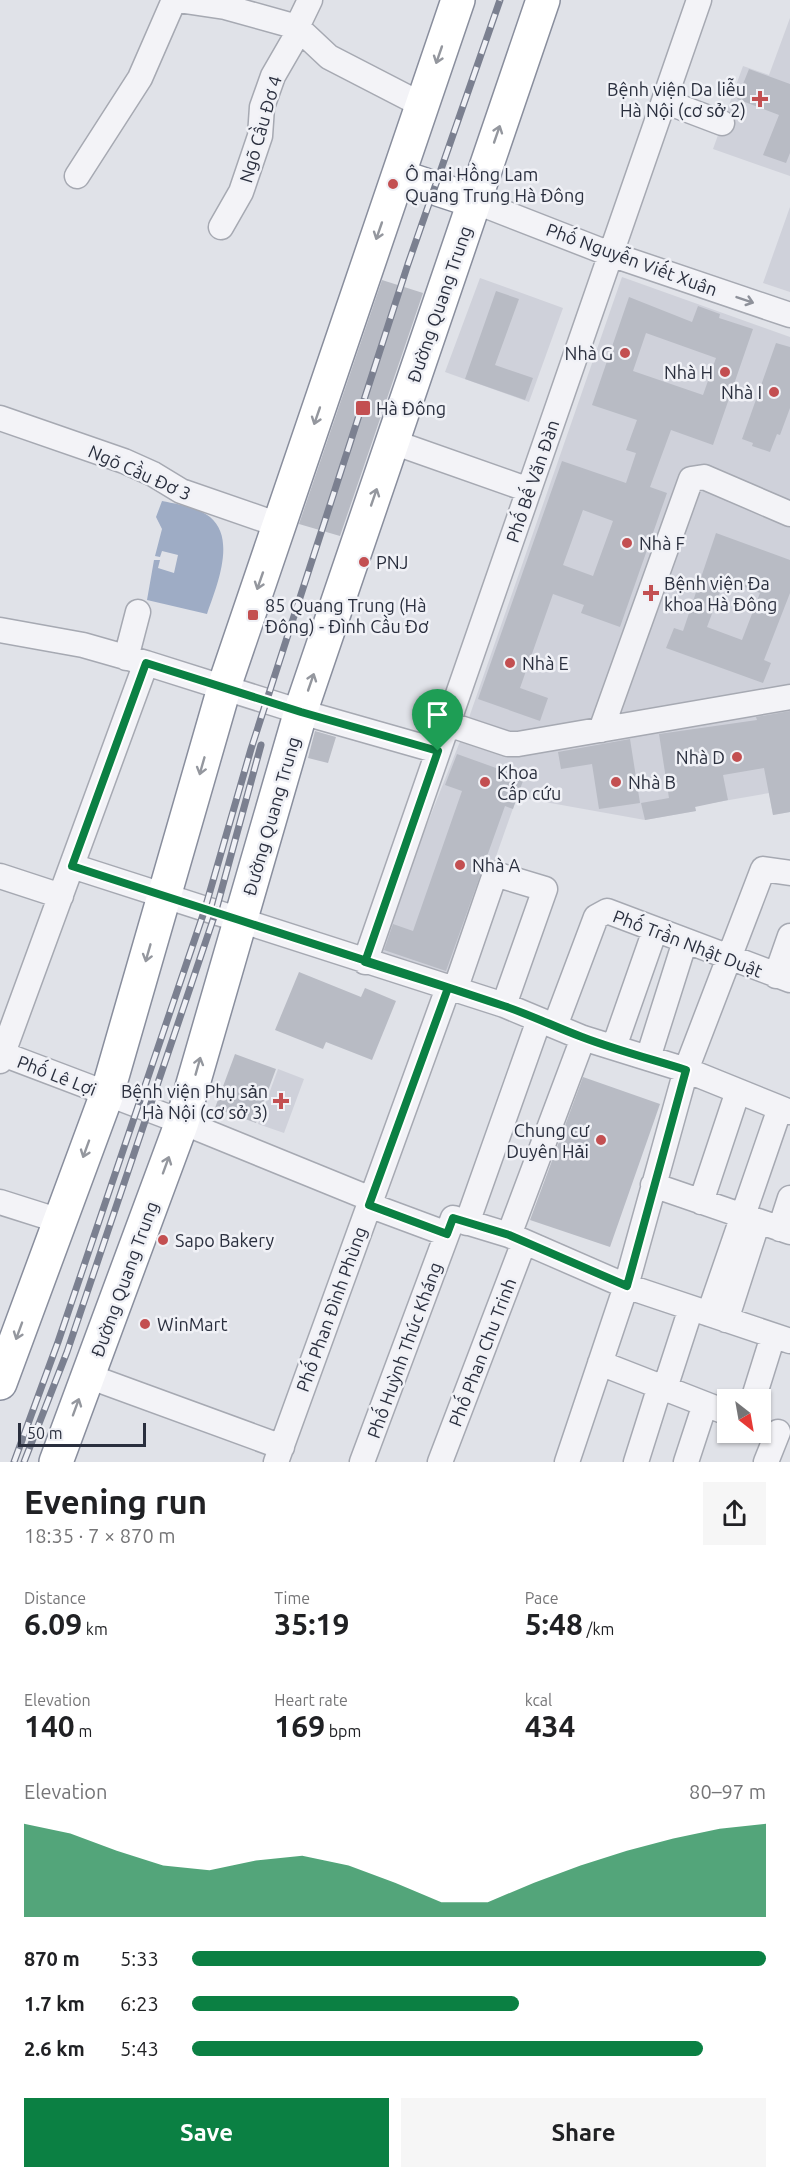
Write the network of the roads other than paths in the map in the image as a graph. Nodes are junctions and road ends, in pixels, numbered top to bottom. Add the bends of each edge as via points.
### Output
1 (176, 0) edge
2 (310, 0) edge
3 (458, 0) edge
4 (543, 0) edge
5 (699, 0) edge
6 (203, 2) edge
7 (298, 29) junction
8 (664, 101) junction
9 (422, 105) junction
10 (722, 123) dead end
11 (77, 176) dead end
12 (398, 176) junction
13 (474, 201) junction
14 (221, 227) dead end
15 (610, 254) junction
16 (790, 315) edge
17 (0, 418) edge
18 (393, 442) junction
19 (529, 490) junction
20 (790, 514) edge
21 (279, 525) junction
22 (138, 612) dead end
23 (0, 630) edge
24 (136, 661) junction
25 (225, 687) junction
26 (790, 697) edge
27 (301, 712) junction
28 (448, 724) junction
29 (601, 730) junction
30 (438, 751) junction
31 (72, 866) junction
32 (790, 873) edge
33 (0, 876) edge
34 (61, 896) junction
35 (164, 897) junction
36 (241, 919) junction
37 (655, 930) junction
38 (790, 936) edge
39 (685, 941) junction
40 (729, 959) junction
41 (365, 962) junction
42 (783, 978) edge
43 (451, 989) junction
44 (504, 1005) junction
45 (547, 1023) junction
46 (583, 1038) junction
47 (614, 1047) junction
48 (1, 1056) edge
49 (648, 1058) junction
50 (686, 1070) junction
51 (738, 1091) junction
52 (107, 1094) junction
53 (785, 1110) edge
54 (182, 1122) junction
55 (653, 1185) junction
56 (790, 1198) edge
57 (0, 1202) edge
58 (370, 1202) junction
59 (701, 1202) junction
60 (60, 1221) junction
61 (768, 1224) edge
62 (457, 1229) junction
63 (516, 1238) junction
64 (627, 1286) junction
65 (709, 1314) junction
66 (786, 1339) edge
67 (600, 1363) junction
68 (88, 1376) junction
69 (0, 1383) edge
70 (662, 1387) junction
71 (759, 1389) edge
72 (705, 1404) junction
73 (717, 1409) edge
74 (776, 1431) edge
75 (279, 1455) edge
76 (56, 1462) edge
77 (363, 1462) edge
78 (440, 1462) edge
79 (567, 1462) edge
80 (636, 1462) edge
81 (686, 1462) edge
82 (766, 1462) edge

1 - 6 street
1 - 11 street via 140,78
2 - 7 street, Ngõ Cầu Đơ 4
3 -> 9 highway
13 -> 4 highway, Đường Quang Trung
5 - 8 street, Phố Bế Văn Đàn
6 - 7 street
7 - 9 street via 329,57
7 - 14 street, Ngõ Cầu Đơ 4 via 273,76 262,107 260,136 241,192
8 - 10 street
8 - 15 street, Phố Bế Văn Đàn
9 - 12 highway
12 - 13 highway
12 -> 21 highway
13 - 15 street, Phố Nguyễn Viết Xuân
13 - 18 highway, Đường Quang Trung
15 -> 16 street, Phố Nguyễn Viết Xuân
15 - 19 street, Phố Bế Văn Đàn
17 - 21 street, Ngõ Cầu Đơ 3 via 124,461 181,491
18 - 19 street
27 -> 18 highway, Đường Quang Trung
19 - 28 street, Phố Bế Văn Đàn
20 - 29 street via 704,477 691,479
21 -> 25 highway
22 - 24 street
23 - 24 street via 61,640
24 - 25 street
24 - 31 street
25 - 27 street
25 -> 35 highway
26 - 29 street
27 - 30 street
27 - 36 highway, Đường Quang Trung
28 - 29 street via 508,744
28 - 30 street, Phố Bế Văn Đàn
30 - 41 street, Phố Bế Văn Đàn
31 - 34 street
31 - 35 street
32 - 40 street via 763,869
33 - 34 street
34 - 48 street
35 - 36 street
35 -> 52 highway
36 - 41 street
54 -> 36 highway, Đường Quang Trung
37 - 39 street, Phố Trần Nhật Duật
37 - 45 street, Phố Trần Nhật Duật via 601,912
37 - 47 street
38 - 42 street
39 - 40 street, Phố Trần Nhật Duật
39 - 49 street
40 - 42 street, Phố Trần Nhật Duật
40 - 50 street
41 - 43 street
43 - 44 street
43 - 44 street, Phố Phan Đình Phùng via 495,874 545,889
43 - 58 street, Phố Phan Đình Phùng
44 - 45 street
45 - 46 street
45 - 62 street, Phố Huỳnh Thúc Kháng
46 - 47 street
46 - 63 street, Phố Phan Chu Trinh
47 - 49 street
48 - 52 street, Phố Lê Lợi
49 - 50 street
50 - 51 street
50 - 55 street
51 - 53 street
51 - 59 street
52 - 54 street, Phố Lê Lợi
52 -> 60 highway
53 - 61 street
54 - 58 street, Phố Lê Lợi
68 -> 54 highway, Đường Quang Trung
55 - 59 street
55 - 64 street
56 - 61 street
57 - 60 street
58 - 62 street, Phố Lê Lợi
58 - 75 street, Phố Phan Đình Phùng
59 - 61 street
60 -> 69 highway
61 - 65 street
62 - 63 street, Phố Lê Lợi
62 - 77 street, Phố Huỳnh Thúc Kháng
63 - 64 street, Phố Lê Lợi
63 - 78 street, Phố Phan Chu Trinh
64 - 65 street, Phố Lê Lợi
64 - 67 street
65 - 66 street, Phố Lê Lợi
65 - 70 street
66 - 71 street
67 - 70 street
67 - 79 street
68 - 75 street
76 -> 68 highway, Đường Quang Trung
70 - 72 street
70 - 80 street
72 - 73 street
72 - 81 street
74 - 82 street

